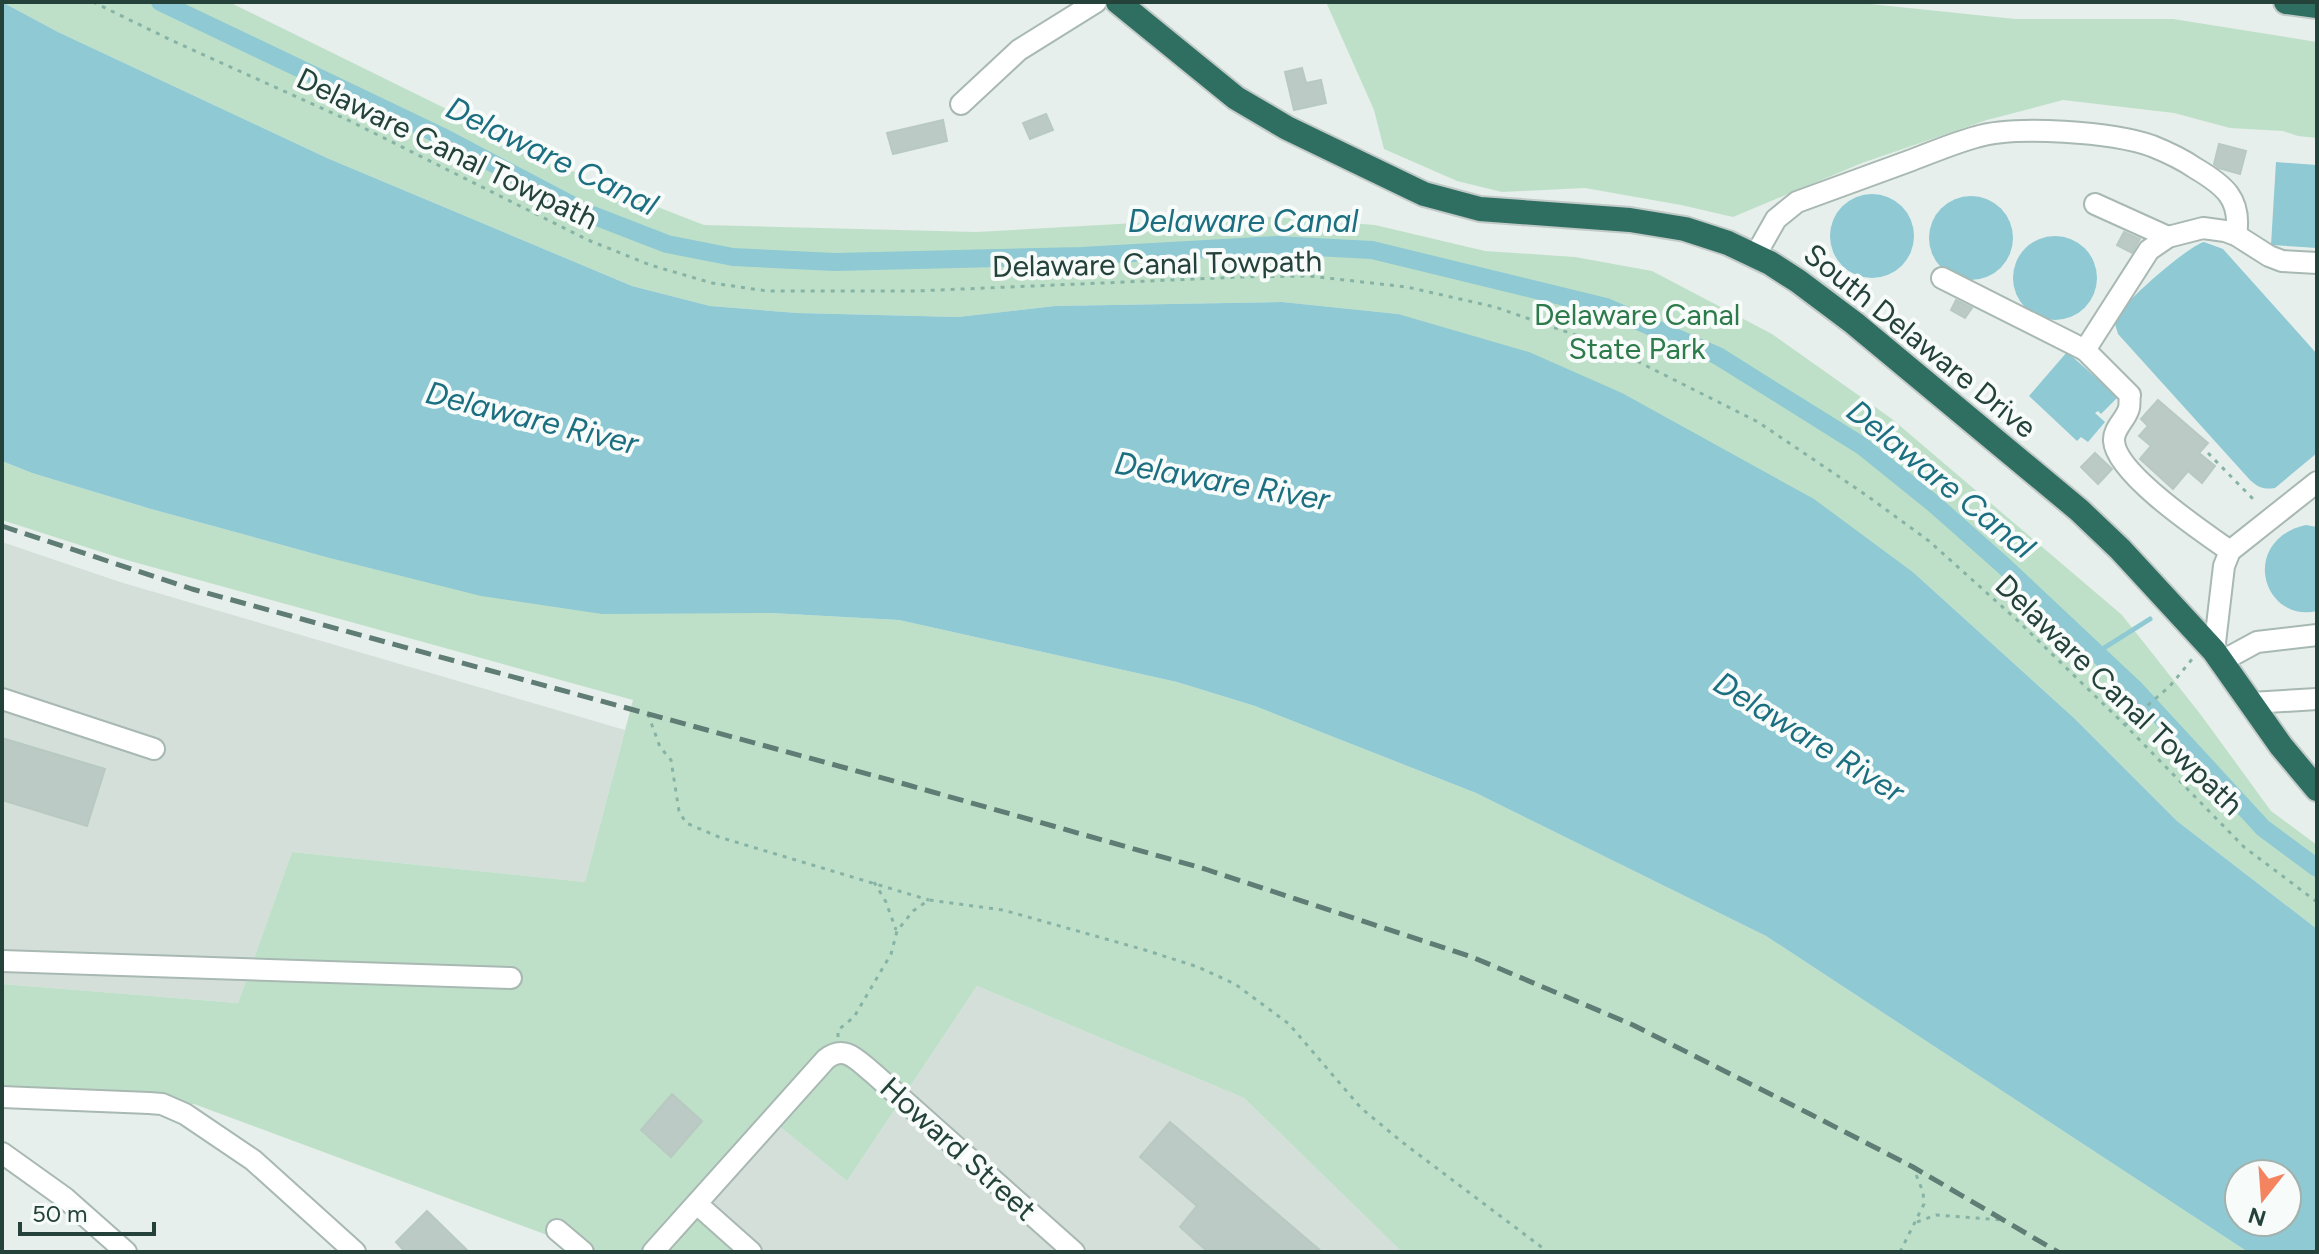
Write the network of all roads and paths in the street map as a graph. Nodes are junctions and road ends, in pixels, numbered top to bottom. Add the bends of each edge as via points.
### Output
1 (93, 2) edge
2 (1096, 2) edge
3 (1118, 2) edge
4 (2286, 2) edge
5 (2317, 6) edge
6 (961, 104) dead end
7 (2095, 204) dead end
8 (2236, 235) junction
9 (2168, 237) junction
10 (1755, 256) junction
11 (2317, 263) edge
12 (1942, 278) dead end
13 (2085, 350) junction
14 (2208, 453) dead end
15 (2314, 490) edge
16 (2271, 518) junction
17 (2230, 551) junction
18 (2317, 635) edge
19 (2215, 652) junction
20 (2, 699) edge
21 (2317, 699) edge
22 (2251, 703) junction
23 (648, 714) dead end
24 (2128, 724) junction
25 (154, 749) dead end
26 (2317, 789) edge
27 (874, 882) junction
28 (929, 900) junction
29 (2317, 902) edge
30 (897, 931) junction
31 (2, 961) edge
32 (511, 978) dead end
33 (840, 1052) junction
34 (2, 1097) edge
35 (2, 1153) edge
36 (1913, 1167) dead end
37 (697, 1204) junction
38 (2002, 1220) dead end
39 (1917, 1222) junction
40 (557, 1230) dead end
41 (126, 1252) edge
42 (355, 1252) edge
43 (583, 1252) edge
44 (653, 1252) edge
45 (751, 1252) edge
46 (1074, 1252) edge
47 (1548, 1252) edge
48 (1900, 1252) edge

1 - 24 path, Delaware Canal Towpath via 350,121 588,240 712,283 767,291 900,292 1309,276 1407,287 1495,307 1607,346 1758,422 1929,541
2 - 6 street via 1019,50
3 - 10 highway, South Delaware Drive via 1249,106 1424,194 1480,209 1669,226
4 - 5 highway
7 - 9 street
8 - 9 street via 2203,228
8 - 10 street via 2239,219 2233,200 2217,181 2179,158 2119,139 2021,131 1978,136 1797,202 1776,219
8 - 11 street via 2282,261
9 - 13 street via 2149,250
10 - 19 highway, South Delaware Drive via 1854,323 2079,510
12 - 13 street
13 - 17 street via 2130,395 2114,435 2115,450 2166,505
14 - 16 path
15 - 16 street
16 - 17 street
17 - 19 street
18 - 19 street
19 - 22 highway, South Delaware Drive
19 - 24 path via 2187,663 2180,676
20 - 25 street
21 - 22 street
22 - 26 highway, South Delaware Drive
23 - 27 path via 660,747 671,760 679,811 686,823
24 - 29 path, Delaware Canal Towpath via 2244,847
27 - 28 path
27 - 30 path
28 - 30 path
28 - 47 path via 1003,910 1145,950 1235,984 1289,1024 1361,1108
30 - 33 path via 891,954 854,1017 838,1030
31 - 32 street
33 - 37 street via 826,1059
33 - 46 street, Howard Street via 873,1073
34 - 42 street via 162,1104 185,1114 253,1160
35 - 41 street via 65,1198
36 - 39 path via 1924,1204
37 - 44 street
37 - 45 street
38 - 39 path via 1936,1215
39 - 48 path
40 - 43 street

